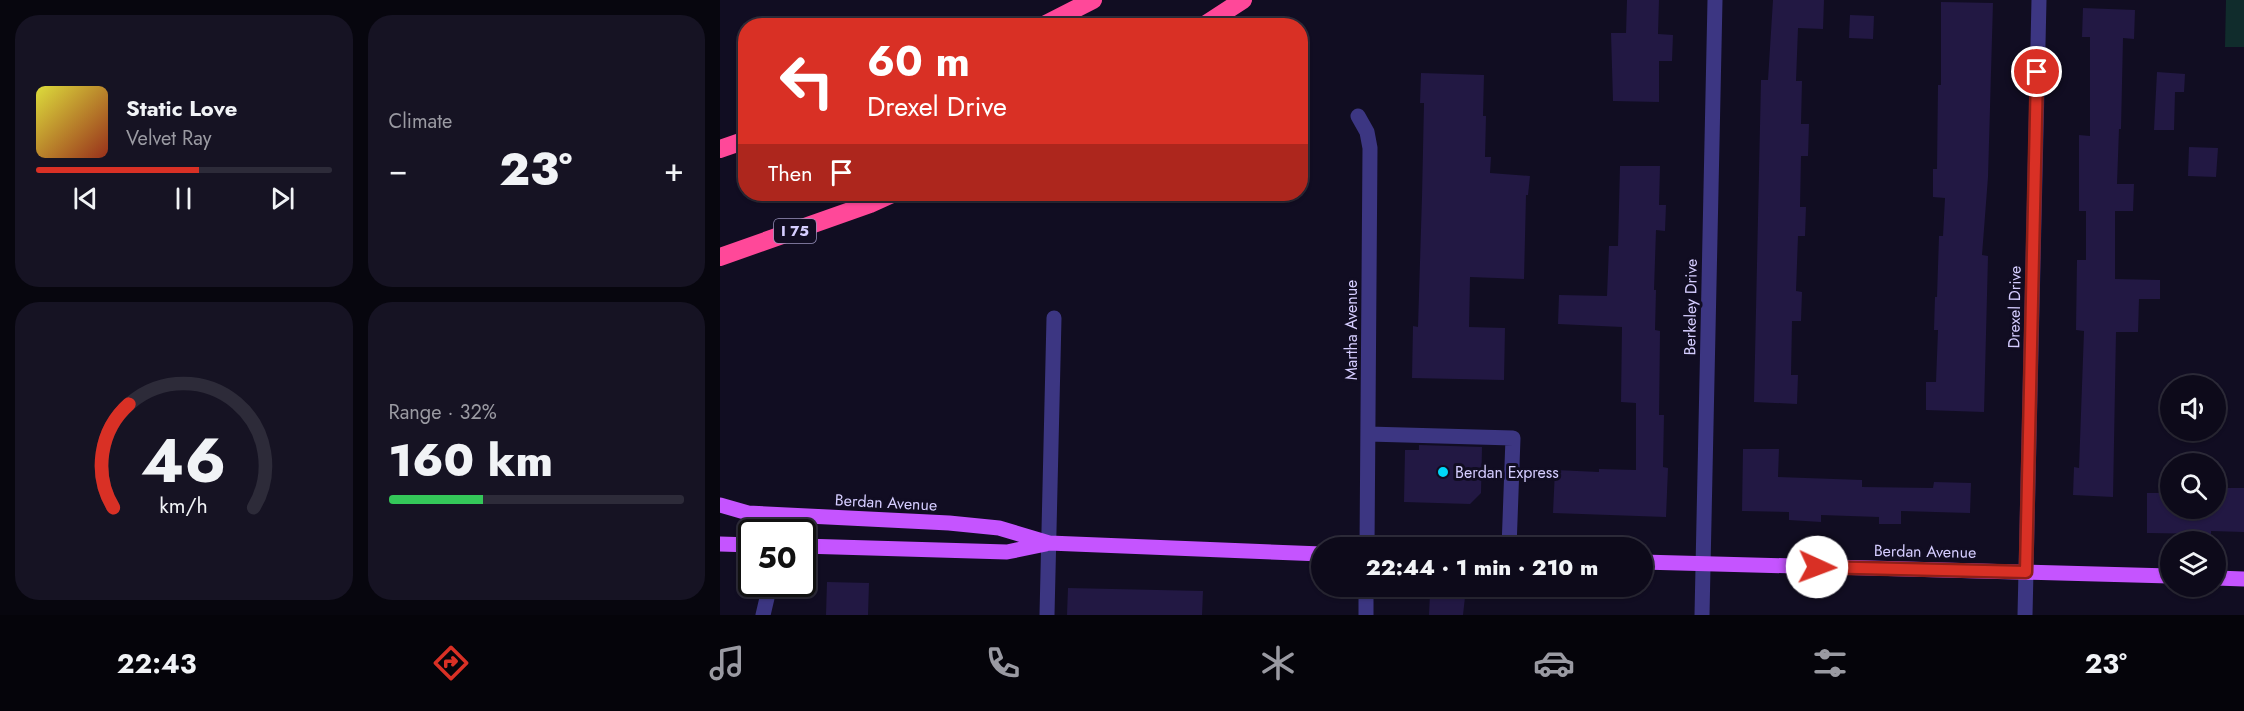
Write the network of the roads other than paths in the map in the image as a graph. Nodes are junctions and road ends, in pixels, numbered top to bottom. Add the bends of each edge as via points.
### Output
1 (1093, 0) edge
2 (1243, 0) edge
3 (1715, 0) edge
4 (2039, 0) edge
5 (1058, 18) edge
6 (1215, 18) edge
7 (1358, 116) dead end
8 (738, 143) edge
9 (720, 149) edge
10 (877, 201) edge
11 (720, 257) edge
12 (1054, 318) dead end
13 (1368, 434) junction
14 (720, 505) edge
15 (1367, 537) edge
16 (1509, 537) edge
17 (1049, 543) junction
18 (720, 544) edge
19 (738, 545) edge
20 (816, 546) edge
21 (1311, 554) edge
22 (1653, 562) edge
23 (1703, 564) junction
24 (2026, 572) junction
25 (2160, 576) edge
26 (2226, 578) edge
27 (2244, 579) edge
28 (767, 597) edge
29 (1366, 597) edge
30 (763, 615) edge
31 (1047, 615) edge
32 (1366, 615) edge
33 (1702, 615) edge
34 (2025, 615) edge

1 - 5 highway
2 - 6 highway
3 - 23 street, Berkeley Drive
4 - 24 street, Drexel Drive
7 - 13 street, Martha Avenue via 1370,148
8 - 9 highway
10 - 11 highway, I 75
12 - 17 street
13 - 15 street, Martha Avenue
13 - 16 street via 1513,438
14 - 17 main road, Berdan Avenue via 748,513 989,527
17 - 20 main road, Berdan Avenue via 1007,552
17 - 21 main road, Berdan Avenue
17 - 31 street
18 - 19 main road
22 - 23 main road, Berdan Avenue
23 - 24 main road, Berdan Avenue
23 - 33 street, Berkeley Drive
24 - 25 main road, Berdan Avenue
24 - 34 street, Drexel Drive
26 - 27 main road
28 - 30 street
29 - 32 street

